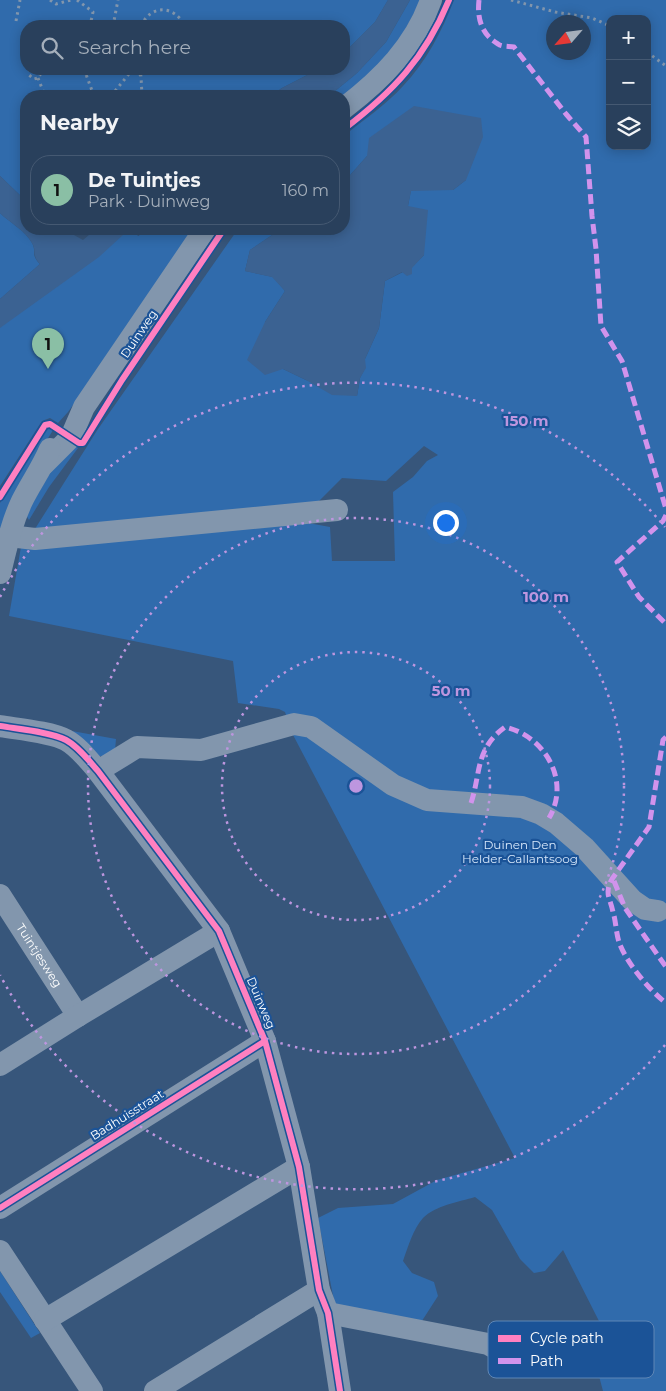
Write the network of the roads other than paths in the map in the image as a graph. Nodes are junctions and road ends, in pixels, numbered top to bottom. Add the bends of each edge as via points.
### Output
1 (431, 0) edge
2 (350, 103) edge
3 (201, 235) edge
4 (336, 510) dead end
5 (9, 536) junction
6 (0, 573) edge
7 (0, 726) edge
8 (98, 771) junction
9 (0, 896) edge
10 (658, 911) dead end
11 (219, 931) junction
12 (78, 1016) junction
13 (265, 1041) junction
14 (0, 1065) edge
15 (299, 1167) junction
16 (0, 1208) edge
17 (0, 1251) edge
18 (319, 1290) junction
19 (328, 1313) junction
20 (45, 1320) junction
21 (488, 1344) edge
22 (91, 1391) edge
23 (155, 1391) edge
24 (340, 1391) edge

1 - 2 street via 423,21 400,56 378,81
3 - 5 street, Duinweg via 84,407 64,423 55,437 22,502
4 - 5 street via 35,539
5 - 6 street, Duinweg
7 - 8 street, Duinweg via 67,741
8 - 10 street via 137,747 201,750 294,724 311,727 394,785 427,800 522,807 541,814 584,847 632,900 645,909
8 - 11 street, Duinweg
9 - 12 street, Tuintjesweg
11 - 12 street
11 - 13 street, Duinweg
12 - 14 street
13 - 15 street, Duinweg
13 - 16 street, Badhuisstraat
15 - 18 street, Duinweg
15 - 20 street
17 - 20 street
18 - 19 street, Duinweg
18 - 23 street
19 - 21 street
19 - 24 street, Duinweg
20 - 22 street

